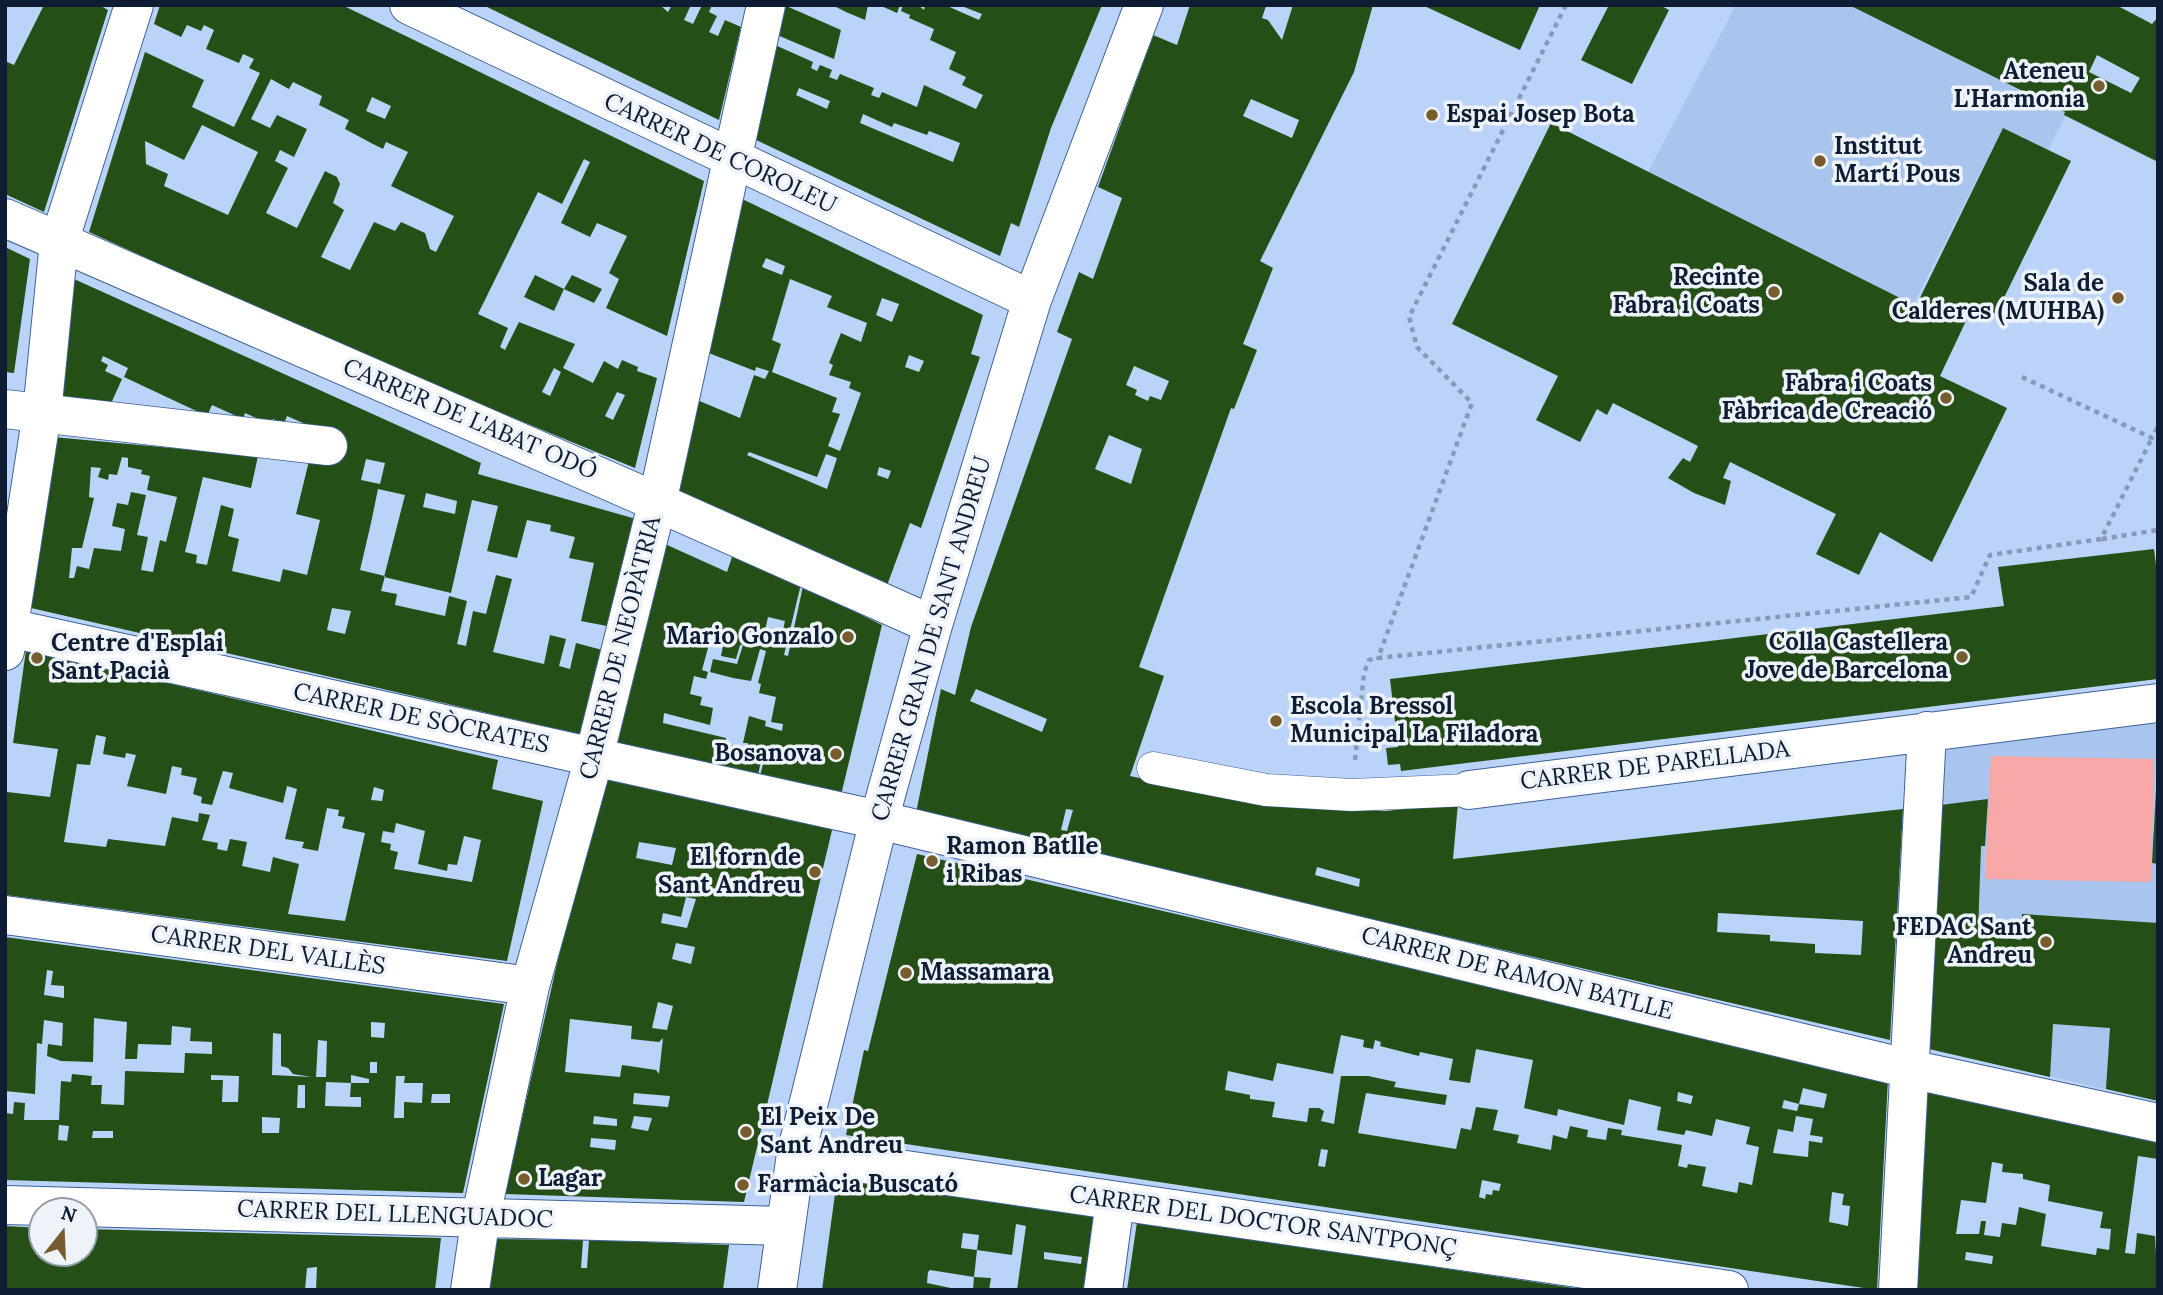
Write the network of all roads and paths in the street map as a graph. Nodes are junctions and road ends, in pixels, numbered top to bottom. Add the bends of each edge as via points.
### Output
1 (134, 5) edge
2 (410, 5) edge
3 (766, 5) edge
4 (1144, 5) edge
5 (1566, 5) edge
6 (731, 160) junction
7 (5, 218) edge
8 (59, 242) junction
9 (1032, 300) junction
10 (2022, 377) dead end
11 (5, 409) edge
12 (42, 413) junction
13 (2158, 426) edge
14 (2152, 438) junction
15 (328, 446) dead end
16 (657, 502) junction
17 (2158, 530) edge
18 (2101, 539) junction
19 (933, 625) junction
20 (6, 636) edge
21 (1378, 658) junction
22 (2158, 703) edge
23 (1927, 731) junction
24 (594, 756) junction
25 (1153, 768) dead end
26 (1469, 790) joint
27 (1352, 795) junction
28 (879, 820) junction
29 (5, 915) edge
30 (530, 986) junction
31 (1910, 1069) junction
32 (2158, 1123) edge
33 (796, 1154) junction
34 (1115, 1201) junction
35 (5, 1205) edge
36 (481, 1216) junction
37 (785, 1226) junction
38 (470, 1290) edge
39 (777, 1290) edge
40 (1103, 1290) edge
41 (1729, 1290) edge
42 (1898, 1290) edge

1 - 8 street
2 - 6 street, CARRER DE COROLEU
3 - 6 street, CARRER DE NEOPÀTRIA
4 - 9 street, CARRER GRAN DE SANT ANDREU
5 - 21 path via 1409,317 1417,347 1472,403
6 - 9 street, CARRER DE COROLEU
6 - 16 street, CARRER DE NEOPÀTRIA
7 - 8 street, CARRER DE L'ABAT ODÓ
8 - 12 street
8 - 16 street, CARRER DE L'ABAT ODÓ
9 - 19 street, CARRER GRAN DE SANT ANDREU
10 - 14 path
11 - 12 street
12 - 15 street
12 - 20 street
13 - 14 path
14 - 18 path
16 - 19 street, CARRER DE L'ABAT ODÓ
16 - 24 street, CARRER DE NEOPÀTRIA
17 - 18 path
18 - 21 path via 1990,555 1971,597
19 - 28 street, CARRER GRAN DE SANT ANDREU
20 - 24 street, CARRER DE SÒCRATES
21 - 27 path via 1369,660 1364,673
22 - 23 street, CARRER DE PARELLADA
23 - 26 street, CARRER DE PARELLADA
23 - 31 street
24 - 28 street, CARRER DE SÒCRATES
24 - 30 street, CARRER DE NEOPÀTRIA
25 - 27 street, CARRER DE PARELLADA via 1266,790
26 - 27 street, CARRER DE PARELLADA
28 - 31 street, CARRER DE RAMON BATLLE
28 - 33 street, CARRER GRAN DE SANT ANDREU
29 - 30 street, CARRER DEL VALLÈS
30 - 36 street, CARRER DE NEOPÀTRIA
31 - 32 street, CARRER DE RAMON BATLLE
31 - 42 street
33 - 34 street, CARRER DEL DOCTOR SANTPONÇ
33 - 37 street, CARRER GRAN DE SANT ANDREU
34 - 40 street
34 - 41 street, CARRER DEL DOCTOR SANTPONÇ
35 - 36 street, CARRER DEL LLENGUADOC
36 - 37 street, CARRER DEL LLENGUADOC
36 - 38 street, CARRER DE NEOPÀTRIA
37 - 39 street, CARRER GRAN DE SANT ANDREU

